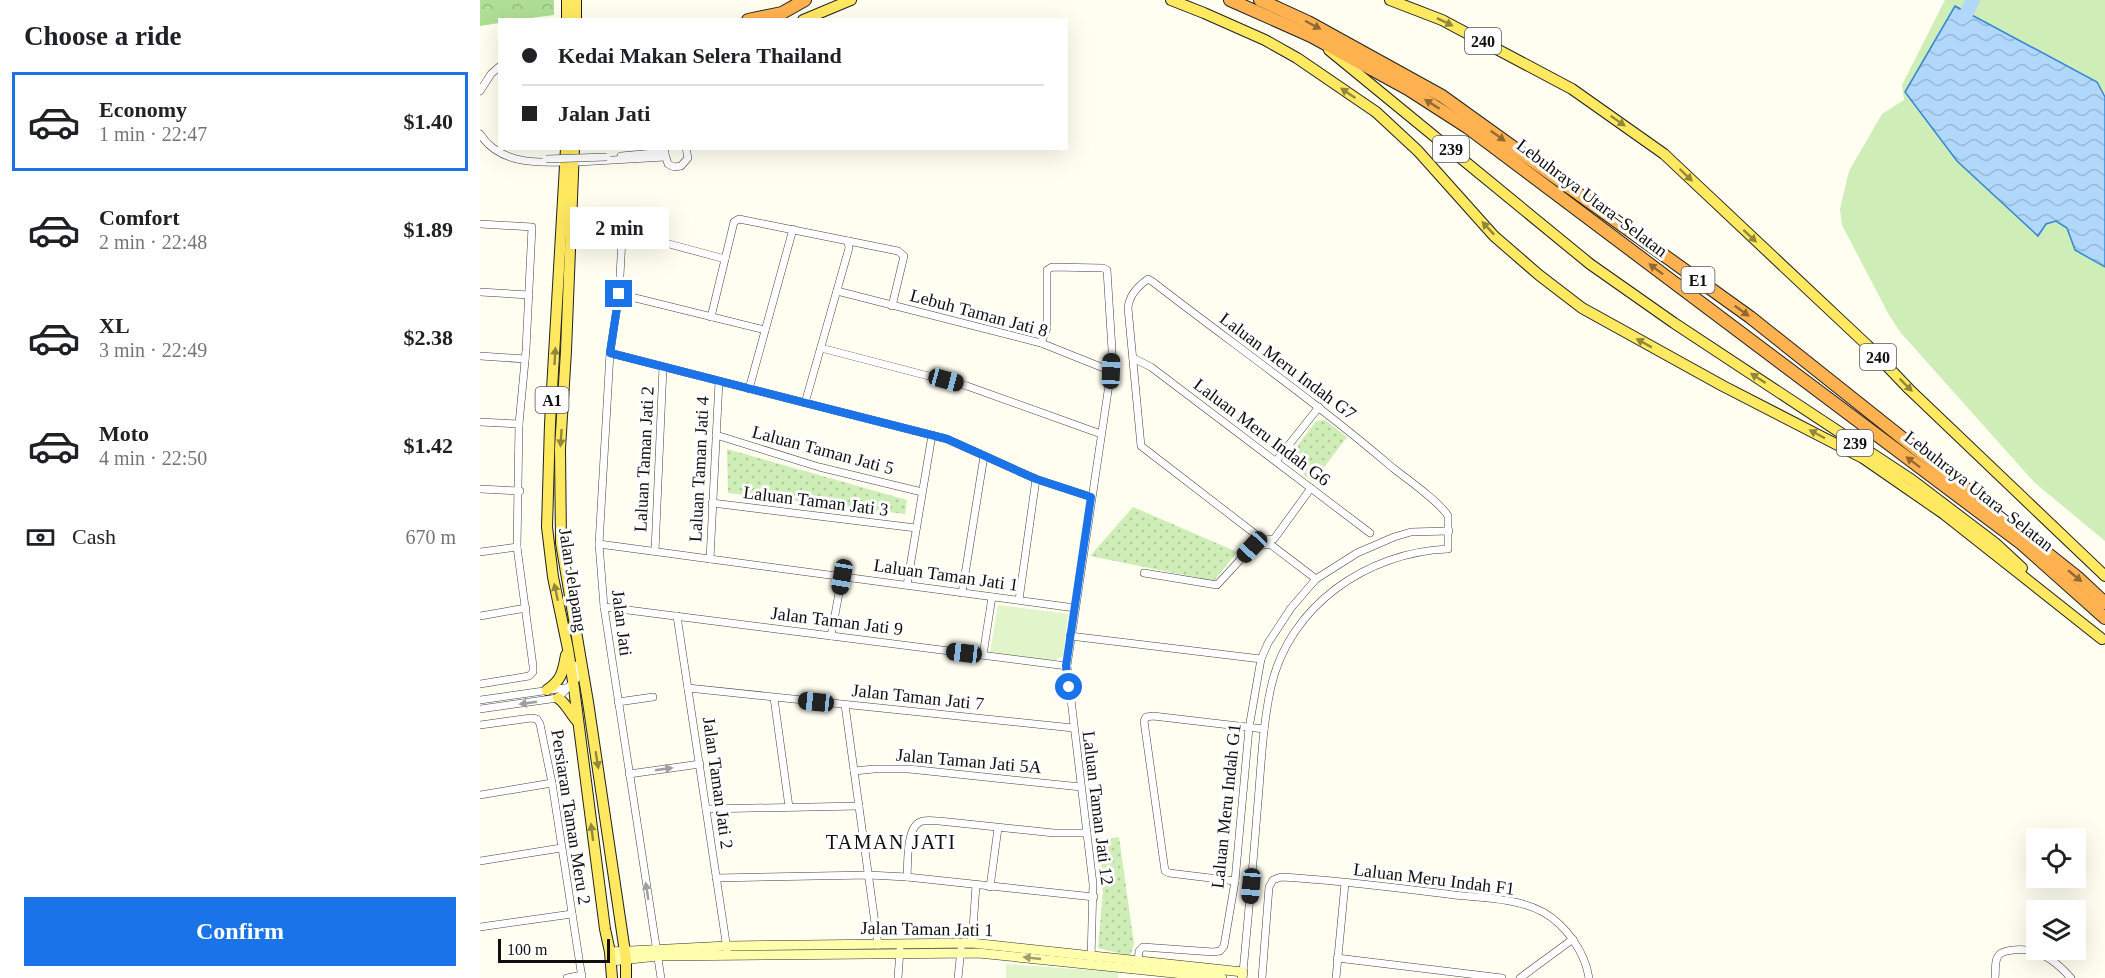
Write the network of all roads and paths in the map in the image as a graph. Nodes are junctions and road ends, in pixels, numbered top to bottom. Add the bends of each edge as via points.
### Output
1 (567, 0) edge
2 (576, 0) edge
3 (805, 0) edge
4 (851, 0) edge
5 (1171, 0) edge
6 (1230, 0) edge
7 (1260, 0) edge
8 (1390, 0) edge
9 (569, 18) edge
10 (569, 18) edge
11 (758, 18) edge
12 (808, 18) edge
13 (1311, 36) junction
14 (498, 62) edge
15 (498, 68) edge
16 (480, 82) edge
17 (480, 91) edge
18 (480, 124) edge
19 (480, 134) edge
20 (498, 148) edge
21 (501, 150) edge
22 (566, 150) edge
23 (574, 150) edge
24 (686, 150) edge
25 (665, 153) edge
26 (480, 224) edge
27 (793, 229) junction
28 (848, 241) junction
29 (725, 259) junction
30 (837, 291) junction
31 (480, 292) edge
32 (619, 294) junction
33 (528, 295) junction
34 (892, 306) junction
35 (711, 317) junction
36 (765, 330) junction
37 (1041, 343) junction
38 (821, 348) junction
39 (610, 353) junction
40 (480, 356) edge
41 (1133, 358) junction
42 (525, 359) junction
43 (663, 367) junction
44 (1111, 371) junction
45 (719, 381) junction
46 (749, 389) junction
47 (805, 403) junction
48 (1319, 407) junction
49 (480, 422) edge
50 (519, 424) junction
51 (1101, 434) junction
52 (716, 435) junction
53 (932, 435) junction
54 (984, 456) junction
55 (1276, 462) junction
56 (1036, 479) junction
57 (1311, 488) junction
58 (480, 489) edge
59 (520, 491) junction
60 (922, 492) junction
61 (1091, 497) junction
62 (712, 503) junction
63 (916, 528) junction
64 (1449, 531) junction
65 (1370, 533) dead end
66 (599, 544) junction
67 (517, 547) junction
68 (655, 551) junction
69 (480, 552) edge
70 (710, 559) junction
71 (1144, 573) dead end
72 (2105, 576) edge
73 (842, 577) junction
74 (1316, 579) junction
75 (907, 585) junction
76 (962, 593) junction
77 (569, 594) junction
78 (992, 597) junction
79 (1019, 600) junction
80 (2105, 603) edge
81 (603, 607) junction
82 (526, 608) junction
83 (1075, 608) junction
84 (480, 616) edge
85 (677, 616) junction
86 (2105, 618) edge
87 (831, 636) junction
88 (1070, 636) junction
89 (2104, 641) edge
90 (568, 649) junction
91 (983, 655) junction
92 (1261, 659) junction
93 (1066, 666) junction
94 (480, 684) edge
95 (573, 686) junction
96 (688, 688) junction
97 (547, 690) junction
98 (586, 691) junction
99 (653, 697) dead end
100 (558, 698) junction
101 (774, 698) junction
102 (480, 700) edge
103 (618, 702) junction
104 (845, 705) junction
105 (480, 709) edge
106 (578, 722) junction
107 (480, 725) edge
108 (1073, 728) junction
109 (1249, 728) junction
110 (1264, 729) junction
111 (700, 764) junction
112 (854, 771) junction
113 (629, 774) junction
114 (552, 783) junction
115 (1081, 787) junction
116 (480, 795) edge
117 (859, 806) junction
118 (789, 807) junction
119 (706, 808) junction
120 (998, 828) junction
121 (1087, 833) junction
122 (561, 848) junction
123 (480, 861) edge
124 (868, 875) junction
125 (907, 877) junction
126 (716, 878) junction
127 (1235, 881) junction
128 (1345, 883) junction
129 (976, 885) junction
130 (990, 886) junction
131 (1094, 897) junction
132 (572, 914) junction
133 (480, 927) edge
134 (1573, 939) junction
135 (972, 943) junction
136 (878, 945) junction
137 (961, 948) junction
138 (1166, 948) junction
139 (900, 949) junction
140 (728, 950) junction
141 (658, 952) junction
142 (626, 955) junction
143 (610, 957) junction
144 (1338, 958) junction
145 (1090, 960) junction
146 (1164, 964) junction
147 (1138, 965) junction
148 (1242, 975) edge
149 (582, 977) edge
150 (567, 978) edge
151 (612, 978) edge
152 (626, 978) edge
153 (661, 978) edge
154 (898, 978) edge
155 (958, 978) edge
156 (1222, 978) edge
157 (1262, 978) edge
158 (1336, 978) edge
159 (1502, 978) edge
160 (1520, 978) edge
161 (1588, 978) edge
162 (1995, 978) edge
163 (2071, 978) edge

1 - 9 main road
2 - 10 main road
3 - 11 highway via 782,13
4 - 12 main road
89 -> 5 main road via 1944,514 1863,458 1582,308 1494,236 1418,151 1376,112 1297,58
6 - 13 highway, Lebuhraya Utara–Selatan / E1
7 -> 80 highway, Lebuhraya Utara–Selatan / E1 via 1442,96 1750,317
8 -> 72 main road, 240 via 1442,20 1572,89 1664,154
86 -> 13 highway, Lebuhraya Utara–Selatan / E1 via 2022,544 1467,127 1408,89
89 -> 13 main road, 239 via 1995,543 1912,480 1590,264
14 - 16 street
15 - 17 street
18 - 20 street, bridge
19 - 25 street, bridge via 489,146 508,157 532,162 578,162
21 - 25 street, bridge via 546,159
90 -> 22 main road, Jalan Jelapang / A1 via 547,527
23 -> 77 main road, Jalan Jelapang / A1 via 560,449 561,543
24 - 25 street via 688,159 681,166 671,166
26 - 33 street via 532,227
27 - 28 street
27 - 29 street via 739,219 734,222
27 - 36 street
28 - 30 street
28 - 34 street via 892,249 904,256
29 - 32 street, Jalan Jati via 626,235 622,239
29 - 35 street
30 - 34 street, Lebuh Taman Jati 8
30 - 38 street
31 - 33 street
32 - 35 street
32 - 39 street, Jalan Jati
33 - 42 street
34 - 37 street, Lebuh Taman Jati 8
35 - 36 street
36 - 46 street
37 - 44 street, Lebuh Taman Jati 8
37 - 44 street, Laluan Taman Jati 12 via 1047,328 1047,270 1105,269
38 - 47 street
38 - 51 street via 967,386
39 - 43 street
39 - 66 street, Jalan Jati
40 - 42 street
41 - 48 street, Laluan Meru Indah G7 via 1128,303 1148,279
41 - 55 street, Laluan Meru Indah G6 via 1151,367
41 - 57 street via 1141,446 1255,535 1263,540 1274,539
42 - 50 street
43 - 45 street
43 - 68 street, Laluan Taman Jati 2
44 - 51 street, Laluan Taman Jati 12
45 - 46 street
45 - 52 street, Laluan Taman Jati 4
46 - 47 street
47 - 53 street
48 - 55 street
48 - 64 street, Laluan Meru Indah G7 via 1447,514
49 - 50 street
50 - 59 street
51 - 61 street, Laluan Taman Jati 12
52 - 60 street, Laluan Taman Jati 5
52 - 62 street, Laluan Taman Jati 4
53 - 54 street
53 - 60 street
54 - 56 street
54 - 76 street
55 - 57 street, Laluan Meru Indah G6
56 - 61 street
56 - 79 street
57 - 65 street, Laluan Meru Indah G6
58 - 59 street
59 - 67 street
60 - 63 street
61 - 83 street, Laluan Taman Jati 12
62 - 63 street, Laluan Taman Jati 3
62 - 70 street, Laluan Taman Jati 4
63 - 75 street
64 - 74 street, Laluan Meru Indah G1 via 1411,532 1394,537 1357,553
64 - 110 street, Laluan Meru Indah G7 via 1448,549 1418,551 1367,568 1336,587 1312,609 1282,655 1271,685
66 - 68 street, Laluan Taman Jati 1
66 - 81 street, Jalan Jati
67 - 69 street
67 - 82 street
68 - 70 street, Laluan Taman Jati 1
70 - 73 street, Laluan Taman Jati 1
71 - 74 street via 1217,585 1252,547 1270,544
73 - 75 street, Laluan Taman Jati 1
73 - 87 street
74 - 92 street, Laluan Meru Indah G1 via 1283,618
75 - 76 street, Laluan Taman Jati 1
76 - 78 street, Laluan Taman Jati 1
77 - 95 street via 578,670
77 - 98 main road, Jalan Jelapang / A1
78 - 79 street, Laluan Taman Jati 1
78 - 91 street
79 - 83 street, Laluan Taman Jati 1
81 - 85 street, Jalan Taman Jati 9
81 - 103 street, Jalan Jati
82 - 84 street
82 - 94 street via 533,672 525,677
83 - 88 street, Laluan Taman Jati 12
85 - 87 street, Jalan Taman Jati 9
85 - 96 street, Jalan Taman Jati 2
87 - 91 street, Jalan Taman Jati 9
88 - 92 street
88 - 93 street, Laluan Taman Jati 12
90 - 95 main road, Jalan Jelapang / A1
90 - 97 main road via 559,681
91 - 93 street, Jalan Taman Jati 9
92 - 109 street, Laluan Meru Indah G1
93 - 108 street, Laluan Taman Jati 12
95 - 97 street
95 - 98 street
95 - 100 street
95 - 106 main road, Jalan Jelapang / A1
96 - 101 street, Jalan Taman Jati 7
96 - 111 street, Jalan Taman Jati 2
97 - 102 street
98 -> 142 main road, Jalan Jelapang / A1
99 - 103 street
100 -> 105 street
100 - 106 main road
101 - 104 street, Jalan Taman Jati 7
101 - 118 street
103 - 113 street, Jalan Jati
104 - 108 street, Jalan Taman Jati 7
104 - 112 street
143 -> 106 main road, Jalan Jelapang / A1
107 - 114 street, Persiaran Taman Meru 2 via 537,719
108 - 115 street, Laluan Taman Jati 12
109 - 110 street
109 - 127 street, Laluan Meru Indah G1
109 - 127 street via 1153,716 1144,721 1165,871
110 - 148 street
113 -> 111 street
111 - 119 street, Jalan Taman Jati 2
112 - 115 street, Jalan Taman Jati 5A via 909,769
112 - 117 street
141 -> 113 street, Jalan Jati
114 - 116 street
114 - 122 street, Persiaran Taman Meru 2
115 - 121 street, Laluan Taman Jati 12
117 - 118 street
117 - 124 street
118 - 119 street
119 - 126 street, Jalan Taman Jati 2
120 - 121 street
120 - 125 street via 917,823 910,836
120 - 130 street
121 - 131 street, Laluan Taman Jati 12
122 - 123 street
122 - 132 street, Persiaran Taman Meru 2
124 - 125 street
124 - 126 street
124 - 136 street
125 - 129 street
126 - 140 street, Jalan Taman Jati 2
127 - 138 street, Laluan Meru Indah G1 via 1220,951
128 - 134 street, Laluan Meru Indah F1 via 1521,904 1543,912
128 - 144 street
128 - 157 street, Laluan Meru Indah F1 via 1273,880 1269,887
129 - 130 street
129 - 135 street
130 - 131 street
131 - 145 street, Laluan Taman Jati 12
132 - 133 street
132 - 149 street, Persiaran Taman Meru 2
134 - 160 street
134 - 161 street, Laluan Meru Indah F1
135 - 137 street, Jalan Taman Jati 1
135 - 145 street, Jalan Taman Jati 1
136 - 139 street, Jalan Taman Jati 1
136 - 140 street, Jalan Taman Jati 1
137 - 139 street, Jalan Taman Jati 1
145 -> 137 street, Jalan Taman Jati 1
137 - 155 street
138 - 146 street
138 - 147 street, Laluan Meru Indah G1 via 1143,947
139 - 140 street, Jalan Taman Jati 1
139 - 154 street
140 - 141 street, Jalan Taman Jati 1
141 - 142 street, Jalan Taman Jati 1
141 - 153 street, Jalan Jati
142 - 143 street, Jalan Taman Jati 1
142 - 152 main road, Jalan Jelapang / A1
143 - 151 main road, Jalan Jelapang / A1
144 - 158 street
144 - 159 street
145 - 147 street, Jalan Taman Jati 1
146 - 147 street, Jalan Taman Jati 1
146 - 148 street, Jalan Taman Jati 1
147 - 156 street, Jalan Taman Jati 1
149 - 150 street
162 - 163 street via 1999,954 2021,949 2036,951

